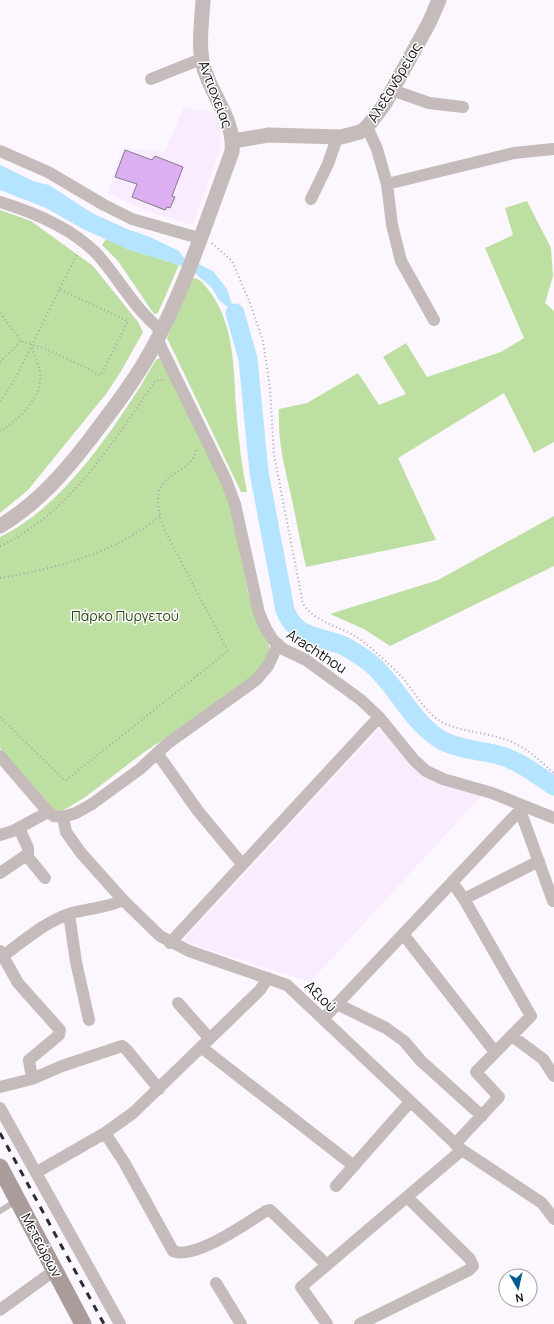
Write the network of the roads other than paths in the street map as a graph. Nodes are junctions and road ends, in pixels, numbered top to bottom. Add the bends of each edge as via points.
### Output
1 (203, 0) edge
2 (439, 0) edge
3 (202, 59) junction
4 (151, 79) dead end
5 (392, 90) junction
6 (463, 107) dead end
7 (367, 127) junction
8 (337, 138) junction
9 (233, 140) junction
10 (553, 149) dead end
11 (0, 151) edge
12 (387, 184) junction
13 (311, 199) dead end
14 (0, 202) edge
15 (198, 242) junction
16 (434, 320) dead end
17 (159, 334) junction
18 (0, 526) edge
19 (278, 644) junction
20 (379, 717) junction
21 (157, 753) junction
22 (0, 756) edge
23 (522, 808) junction
24 (48, 812) junction
25 (63, 817) junction
26 (554, 818) edge
27 (20, 828) junction
28 (0, 835) edge
29 (26, 856) junction
30 (539, 861) junction
31 (242, 864) junction
32 (0, 873) edge
33 (45, 878) dead end
34 (452, 882) junction
35 (464, 899) junction
36 (123, 900) junction
37 (553, 901) edge
38 (69, 914) junction
39 (403, 934) junction
40 (170, 943) junction
41 (2, 953) edge
42 (268, 978) junction
43 (178, 1003) dead end
44 (337, 1004) junction
45 (323, 1019) junction
46 (88, 1020) dead end
47 (512, 1036) junction
48 (205, 1043) junction
49 (495, 1052) junction
50 (554, 1076) edge
51 (32, 1079) junction
52 (0, 1086) edge
53 (159, 1089) junction
54 (410, 1102) junction
55 (0, 1108) edge
56 (482, 1116) junction
57 (105, 1133) junction
58 (458, 1147) junction
59 (354, 1166) junction
60 (0, 1167) edge
61 (37, 1172) junction
62 (336, 1186) dead end
63 (407, 1197) junction
64 (18, 1200) junction
65 (0, 1211) edge
66 (554, 1219) edge
67 (327, 1265) junction
68 (55, 1270) junction
69 (216, 1284) dead end
70 (0, 1310) edge
71 (83, 1324) edge
72 (120, 1324) edge
73 (242, 1324) edge
74 (327, 1324) edge
75 (360, 1324) edge

1 - 3 street, Αντιοχείας
2 - 5 street, Αλεξανδρείας
3 - 4 street
3 - 9 street, Αντιοχείας
5 - 6 street via 429,103
5 - 7 street, Αλεξανδρείας
7 - 8 street, Αλεξανδρείας via 351,136
7 - 12 street via 377,149
8 - 9 street, Αλεξανδρείας via 269,135
8 - 13 street
9 - 15 street via 232,152
10 - 12 street via 514,153
11 - 15 street via 48,172 132,219
12 - 16 street via 392,225 401,261
14 - 17 street via 35,214 83,242 96,253
15 - 17 street
17 - 18 street via 131,382 64,472 27,508
17 - 19 street, Arachthou via 226,480 235,504 259,613 266,629
19 - 20 street, Arachthou via 340,684
19 - 21 street via 268,666 256,680
20 - 23 street, Arachthou via 426,771 459,785 492,793
20 - 31 street
21 - 25 street via 104,795 76,813
21 - 31 street via 198,811
22 - 24 street
23 - 26 street, Arachthou
23 - 30 street
23 - 34 street
24 - 25 street
24 - 27 street
25 - 36 street, Αξιού via 64,828 74,844
27 - 28 street
27 - 29 street via 28,848
29 - 32 street
29 - 33 street
30 - 35 street
30 - 37 street
31 - 40 street
34 - 35 street
34 - 39 street
35 - 47 street via 531,1016
36 - 38 street via 112,906
36 - 40 street, Αξιού via 155,932
38 - 41 street
38 - 46 street
39 - 44 street
39 - 49 street
40 - 42 street, Αξιού
41 - 51 street via 25,992 60,1030 59,1035 29,1060
42 - 45 street, Αξιού via 287,985
42 - 48 street via 260,990
43 - 48 street
44 - 45 street
44 - 56 street via 386,1028 398,1037
45 - 54 street, Αξιού
47 - 49 street
47 - 50 street via 543,1059
48 - 53 street
48 - 59 street
49 - 56 street via 476,1072 499,1097
51 - 52 street
51 - 53 street via 122,1046
53 - 57 street via 133,1113
54 - 58 street, Αξιού
54 - 59 street
55 - 61 street
56 - 58 street
57 - 61 street
57 - 67 street via 173,1251 190,1251 219,1240 270,1210
58 - 63 street
58 - 66 street, Αξιού via 542,1203
59 - 62 street
60 - 64 main road, Μετεώρων
61 - 72 street
63 - 67 street
63 - 75 street via 470,1259 473,1266 470,1270
64 - 65 lane
64 - 68 main road, Μετεώρων
67 - 74 street via 301,1287
68 - 70 street
68 - 71 main road, Μετεώρων
69 - 73 street

